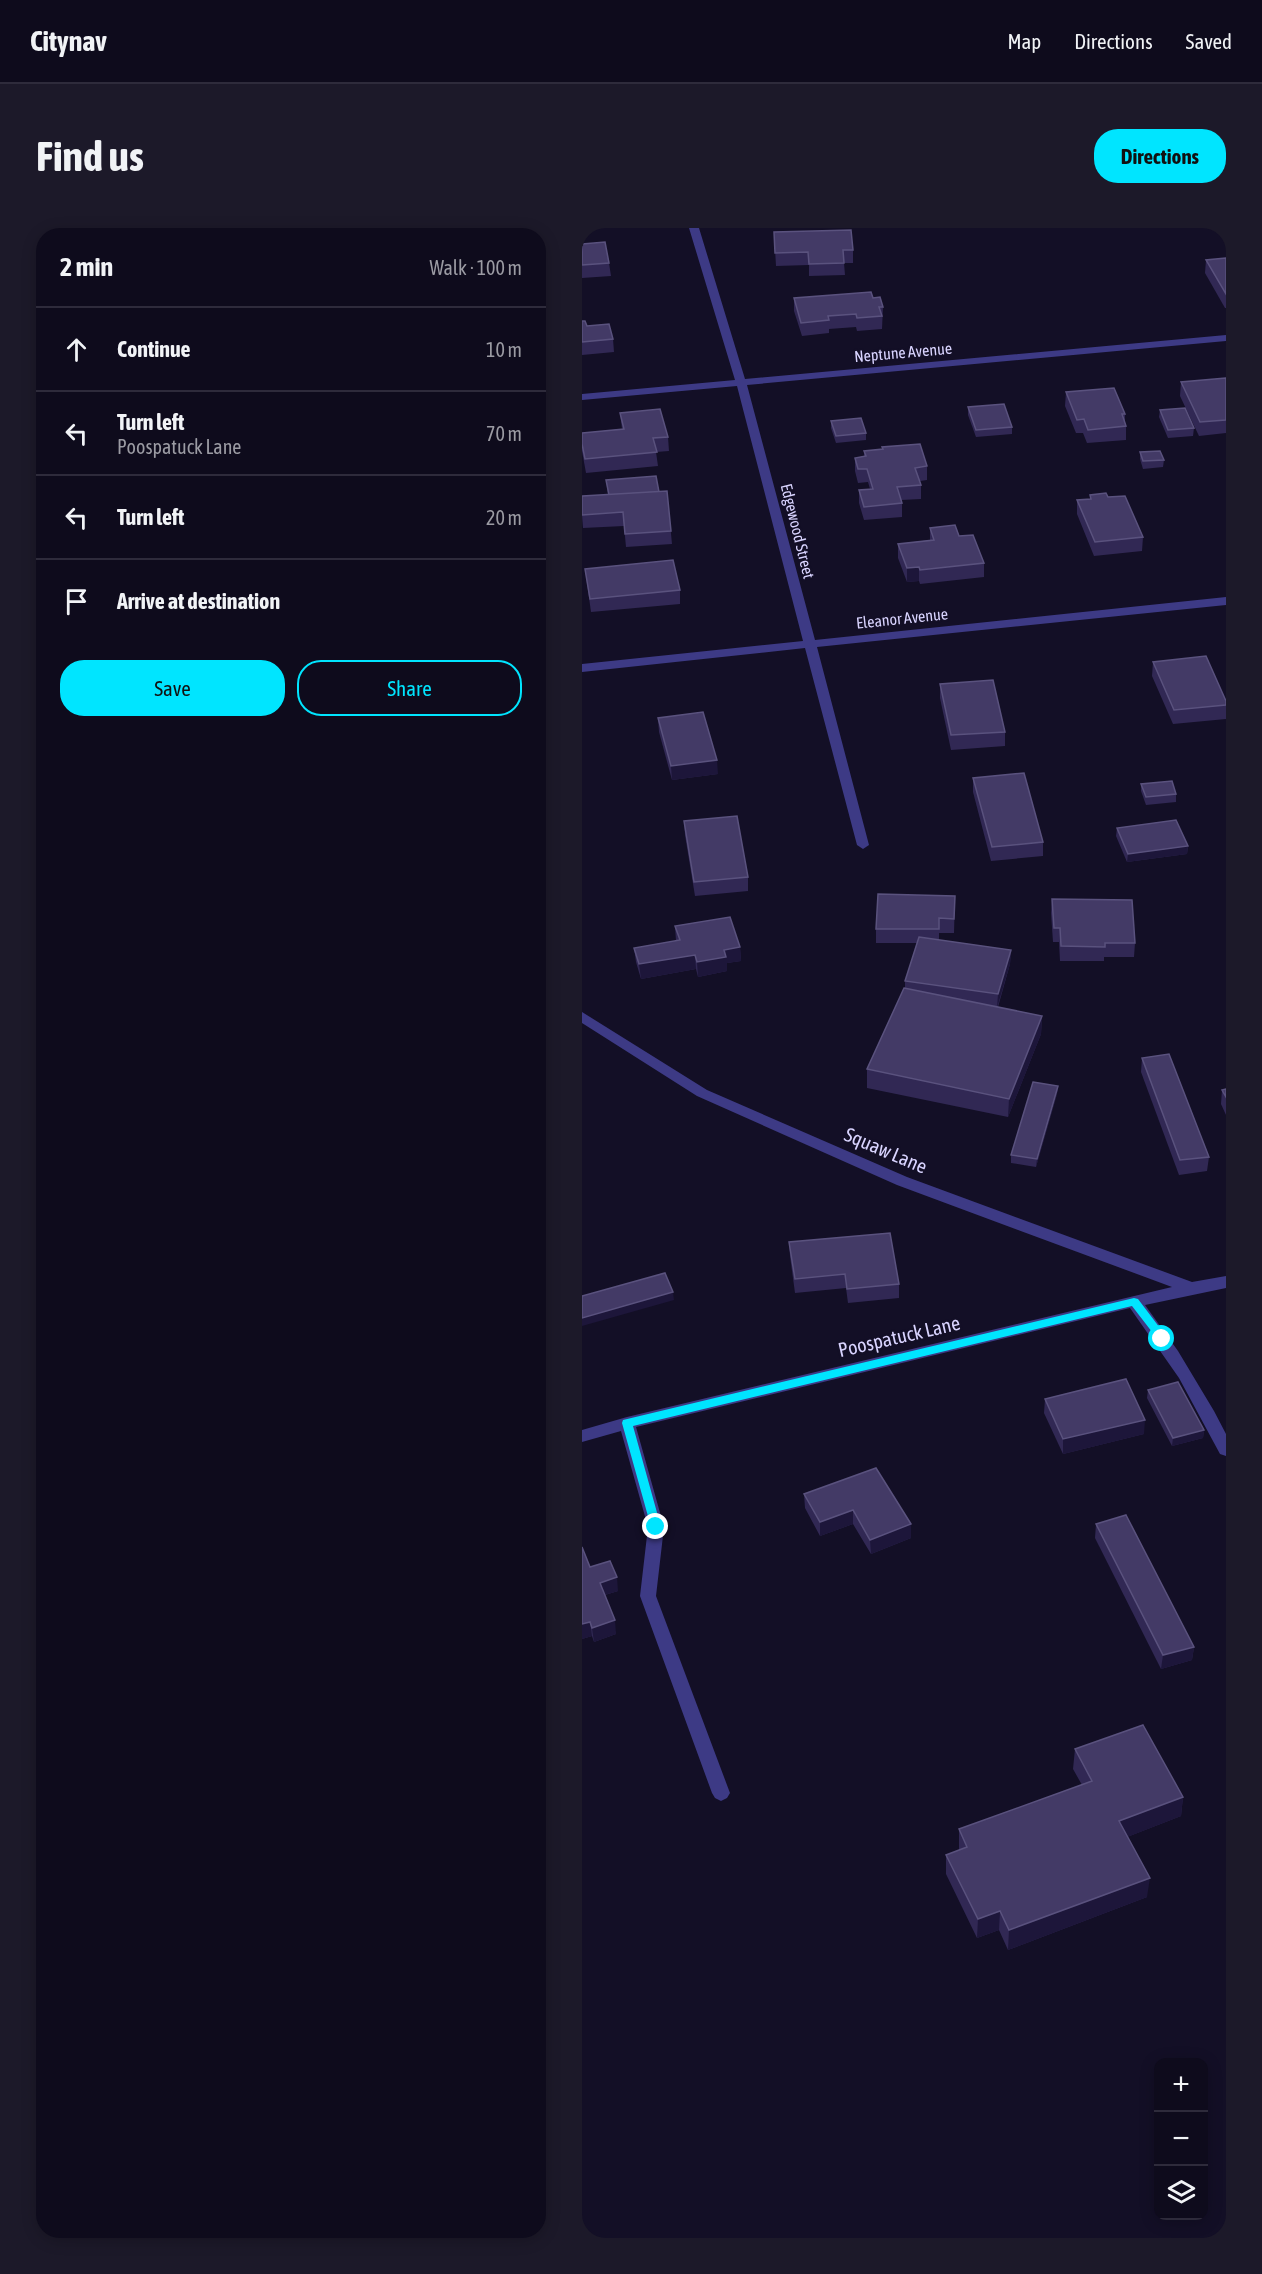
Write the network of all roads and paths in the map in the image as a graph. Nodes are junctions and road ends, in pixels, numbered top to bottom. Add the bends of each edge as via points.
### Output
1 (694, 228) edge
2 (1226, 338) edge
3 (741, 382) junction
4 (582, 397) edge
5 (1226, 601) edge
6 (810, 644) junction
7 (582, 668) edge
8 (863, 845) dead end
9 (582, 1017) edge
10 (1226, 1282) edge
11 (1191, 1288) junction
12 (1134, 1302) junction
13 (627, 1423) junction
14 (582, 1436) edge
15 (1226, 1450) edge
16 (721, 1793) dead end

1 - 3 street, Edgewood Street
2 - 3 street, Neptune Avenue
3 - 4 street, Neptune Avenue
3 - 6 street, Edgewood Street
5 - 6 street, Eleanor Avenue
6 - 7 street, Eleanor Avenue
6 - 8 street, Edgewood Street
9 - 11 street, Squaw Lane via 702,1093 902,1181
10 - 11 street, Poospatuck Lane
11 - 12 street, Poospatuck Lane
12 - 13 street, Poospatuck Lane
12 - 15 street via 1190,1383
13 - 14 street, Poospatuck Lane
13 - 16 street via 656,1527 648,1596

